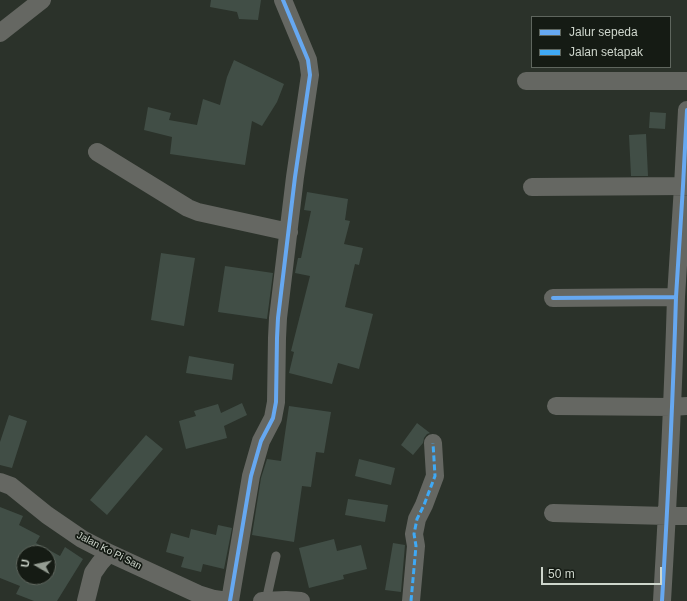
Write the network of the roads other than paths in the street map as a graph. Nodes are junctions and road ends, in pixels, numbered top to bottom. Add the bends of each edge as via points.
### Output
1 (283, 0) edge
2 (38, 1) edge
3 (0, 33) edge
4 (526, 80) dead end
5 (687, 81) edge
6 (687, 110) edge
7 (97, 152) dead end
8 (685, 186) edge
9 (532, 188) dead end
10 (289, 232) junction
11 (553, 298) dead end
12 (676, 298) junction
13 (556, 406) dead end
14 (680, 407) edge
15 (433, 443) dead end
16 (0, 482) edge
17 (553, 513) dead end
18 (667, 516) junction
19 (687, 516) edge
20 (109, 553) junction
21 (276, 556) dead end
22 (193, 597) edge
23 (86, 601) edge
24 (229, 601) edge
25 (262, 601) edge
26 (266, 601) edge
27 (301, 601) edge
28 (411, 601) edge
29 (662, 601) edge

1 - 10 street via 308,60 310,75
2 - 3 street
4 - 5 street
6 - 8 street
7 - 10 street via 188,208
8 - 9 street
8 - 12 street
10 - 24 street via 278,318 276,402 273,418 261,441 251,476
11 - 12 street
12 - 14 street
13 - 14 street
14 - 18 street
15 - 28 street via 435,476 417,519 414,534 416,546
16 - 20 street, Jalan Ko Pi San via 10,486 82,539
17 - 18 street
18 - 19 street
18 - 29 street
20 - 22 street, Jalan Ko Pi San
20 - 23 street via 93,573
21 - 26 lane
22 - 24 street, Jalan Ko Pi San
25 - 26 street
26 - 27 street

